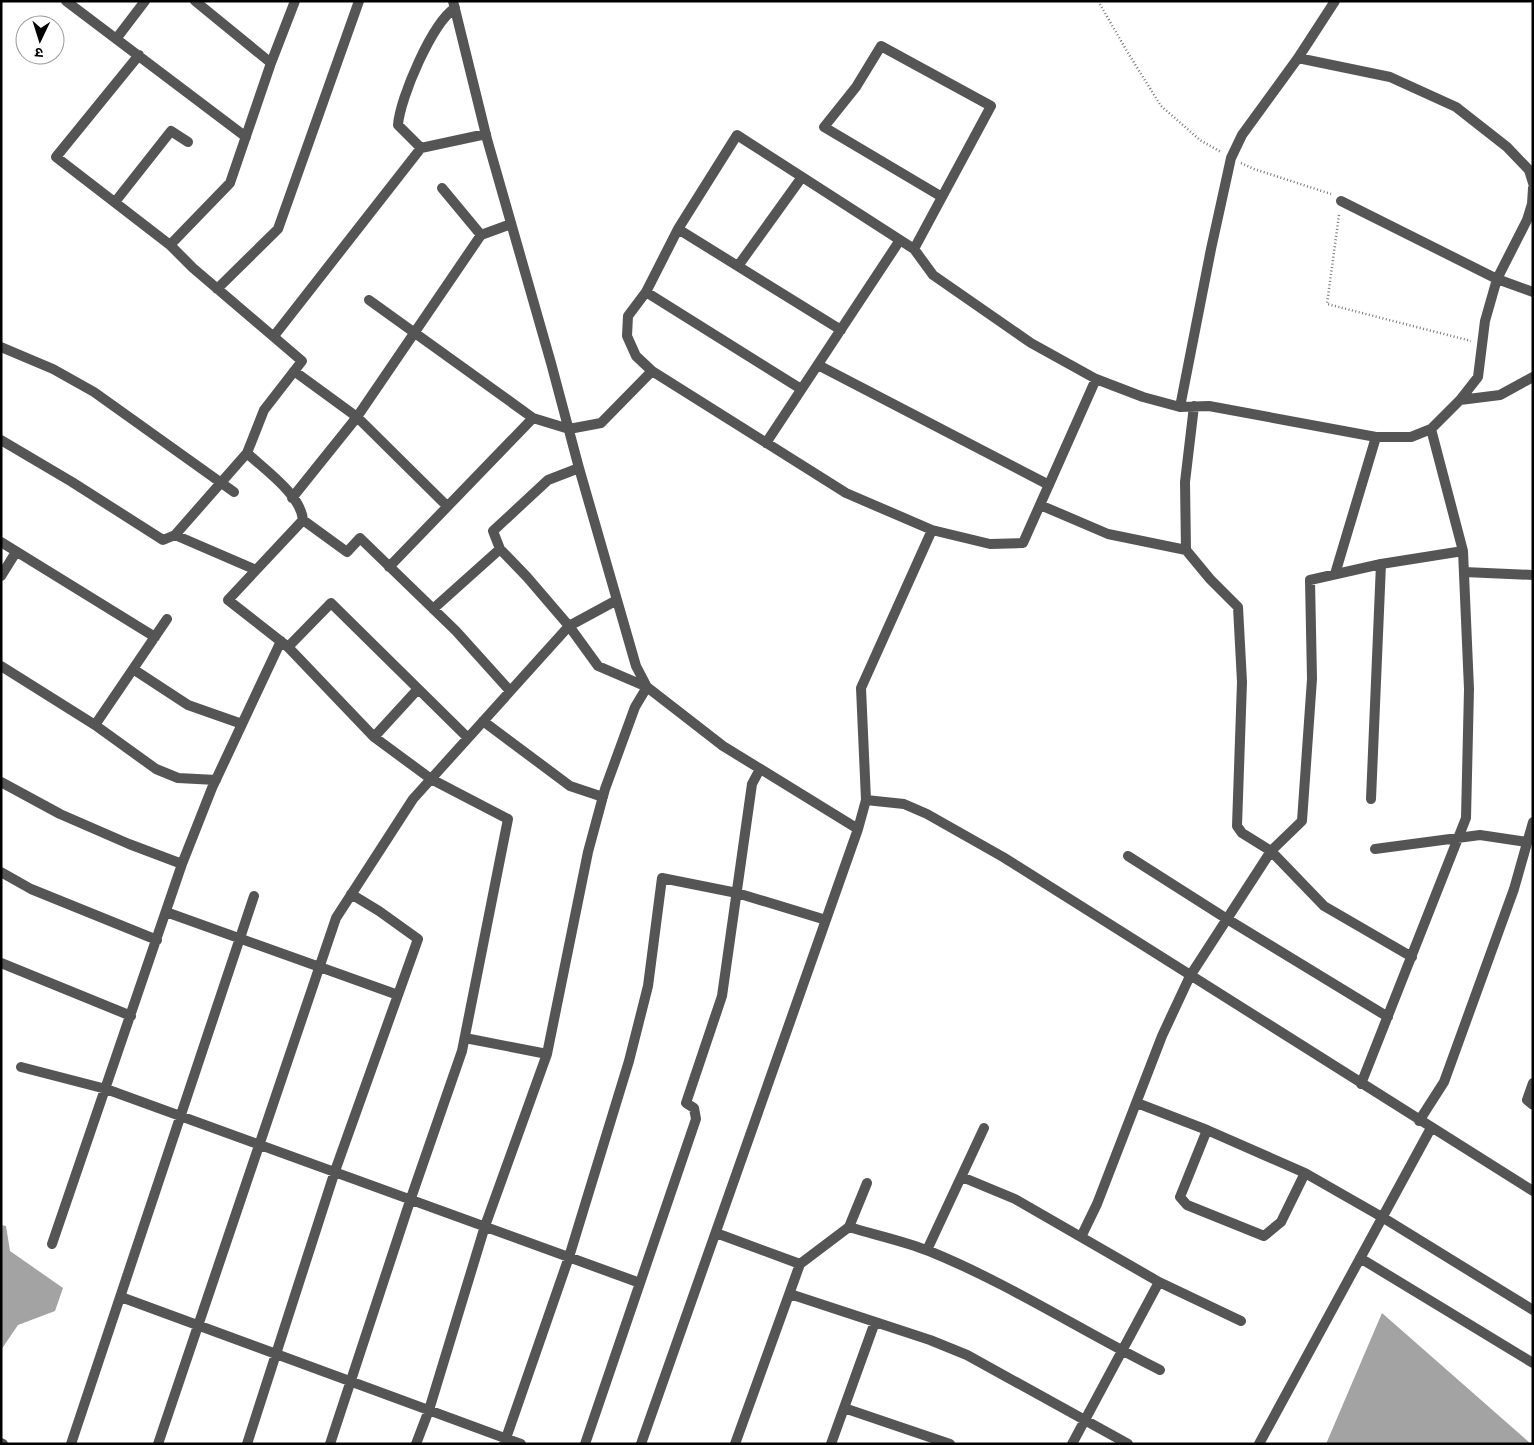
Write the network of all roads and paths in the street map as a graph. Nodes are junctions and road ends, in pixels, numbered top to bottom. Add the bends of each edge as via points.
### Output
1 (66, 1) edge
2 (145, 1) edge
3 (194, 1) edge
4 (295, 1) edge
5 (359, 1) edge
6 (1098, 1) edge
7 (1335, 1) edge
8 (454, 4) edge
9 (116, 39) junction
10 (138, 55) junction
11 (1298, 58) junction
12 (271, 63) junction
13 (486, 134) junction
14 (246, 137) junction
15 (188, 142) dead end
16 (421, 148) junction
17 (1231, 158) junction
18 (802, 177) junction
19 (1533, 183) edge
20 (442, 188) dead end
21 (1533, 188) edge
22 (942, 197) junction
23 (1341, 201) junction
24 (115, 202) junction
25 (512, 224) junction
26 (678, 229) junction
27 (481, 235) junction
28 (900, 240) junction
29 (170, 245) junction
30 (914, 249) junction
31 (738, 266) junction
32 (1497, 279) junction
33 (217, 288) junction
34 (646, 292) junction
35 (1533, 292) edge
36 (369, 300) dead end
37 (841, 330) junction
38 (416, 332) junction
39 (274, 336) junction
40 (1482, 344) junction
41 (1, 347) edge
42 (818, 365) junction
43 (294, 371) junction
44 (652, 371) junction
45 (1533, 377) edge
46 (1096, 380) junction
47 (801, 389) junction
48 (1460, 400) junction
49 (1180, 406) junction
50 (1194, 406) junction
51 (357, 417) junction
52 (533, 418) junction
53 (568, 429) junction
54 (1431, 429) junction
55 (1376, 437) junction
56 (1, 440) edge
57 (766, 443) junction
58 (247, 454) junction
59 (578, 468) junction
60 (220, 482) junction
61 (1049, 485) junction
62 (234, 492) dead end
63 (292, 498) junction
64 (1040, 505) junction
65 (447, 506) junction
66 (303, 520) junction
67 (932, 530) junction
68 (175, 535) junction
69 (1, 542) edge
70 (500, 549) junction
71 (1186, 550) junction
72 (1463, 551) junction
73 (16, 552) junction
74 (1381, 564) junction
75 (389, 566) junction
76 (256, 570) junction
77 (1464, 572) junction
78 (1335, 574) junction
79 (1533, 574) edge
80 (1, 576) edge
81 (617, 600) junction
82 (433, 609) junction
83 (167, 620) dead end
84 (569, 626) junction
85 (155, 637) junction
86 (284, 644) junction
87 (1, 666) edge
88 (133, 669) junction
89 (647, 687) junction
90 (418, 689) junction
91 (510, 691) junction
92 (484, 721) junction
93 (95, 724) junction
94 (242, 724) junction
95 (374, 737) junction
96 (468, 738) junction
97 (760, 769) junction
98 (431, 778) junction
99 (216, 780) junction
100 (1, 782) edge
101 (603, 797) junction
102 (1371, 798) dead end
103 (866, 800) junction
104 (1533, 822) edge
105 (858, 829) junction
106 (1458, 837) junction
107 (1527, 842) junction
108 (1375, 850) dead end
109 (1271, 851) junction
110 (1128, 856) dead end
111 (182, 864) junction
112 (1, 872) edge
113 (351, 894) junction
114 (737, 894) junction
115 (254, 896) dead end
116 (166, 912) junction
117 (826, 920) junction
118 (1227, 920) junction
119 (240, 938) junction
120 (157, 940) junction
121 (1412, 957) junction
122 (1, 963) edge
123 (319, 967) junction
124 (1190, 976) junction
125 (398, 995) junction
126 (131, 1016) junction
127 (1388, 1017) junction
128 (464, 1038) junction
129 (547, 1054) junction
130 (21, 1067) dead end
131 (1533, 1083) edge
132 (1361, 1084) junction
133 (106, 1089) junction
134 (1137, 1103) junction
135 (1533, 1105) edge
136 (182, 1116) junction
137 (1419, 1121) junction
138 (984, 1128) dead end
139 (1431, 1128) junction
140 (1208, 1130) junction
141 (259, 1144) junction
142 (335, 1171) junction
143 (1305, 1173) junction
144 (962, 1177) junction
145 (867, 1182) dead end
146 (1533, 1191) edge
147 (411, 1198) junction
148 (1382, 1217) junction
149 (485, 1226) junction
150 (849, 1228) junction
151 (716, 1233) junction
152 (1082, 1237) junction
153 (52, 1244) dead end
154 (927, 1250) junction
155 (569, 1256) junction
156 (1360, 1258) junction
157 (800, 1264) junction
158 (1159, 1282) junction
159 (640, 1283) junction
160 (790, 1294) junction
161 (120, 1297) junction
162 (1533, 1310) edge
163 (1241, 1321) dead end
164 (875, 1322) junction
165 (198, 1326) junction
166 (1122, 1351) junction
167 (276, 1354) junction
168 (1533, 1363) edge
169 (1160, 1370) dead end
170 (351, 1381) junction
171 (844, 1408) junction
172 (429, 1410) junction
173 (1085, 1420) junction
174 (505, 1441) edge
175 (71, 1444) edge
176 (158, 1444) edge
177 (246, 1444) edge
178 (330, 1444) edge
179 (416, 1444) edge
180 (521, 1444) edge
181 (585, 1444) edge
182 (641, 1444) edge
183 (735, 1444) edge
184 (831, 1444) edge
185 (950, 1444) edge
186 (1072, 1444) edge
187 (1128, 1444) edge
188 (1259, 1444) edge

1 - 9 street
2 - 9 street
3 - 12 street
4 - 12 street
5 - 33 street via 278,229
6 - 17 path via 1161,106 1200,140
7 - 11 street
8 - 13 street
8 - 16 street via 427,46 399,113 398,125
9 - 10 street
10 - 14 street
10 - 24 street via 56,157
11 - 17 street via 1242,135
11 - 19 street via 1390,78 1456,107 1507,147 1529,170
12 - 14 street
13 - 16 street
13 - 25 street
14 - 29 street via 230,183
15 - 24 street via 171,131
16 - 39 street
17 - 23 path via 1254,169 1339,196
17 - 49 street
18 - 26 street via 737,135
18 - 28 street
18 - 31 street
20 - 27 street
21 - 32 street via 1526,220
22 - 22 street via 991,106 881,46 856,87 824,127
22 - 30 street
23 - 32 street
23 - 40 path via 1326,304
24 - 29 street
25 - 27 street
25 - 53 street
26 - 31 street
26 - 34 street
27 - 38 street
28 - 30 street
28 - 37 street
29 - 33 street
30 - 46 street via 933,275 1030,343
31 - 37 street
32 - 35 street
32 - 40 street via 1484,321
33 - 39 street
34 - 44 street via 628,316 627,336 636,356
34 - 47 street
36 - 38 street
37 - 42 street
38 - 51 street
38 - 52 street
39 - 43 street via 302,361
40 - 48 street via 1478,377
41 - 60 street via 53,368 94,392
42 - 47 street
42 - 61 street
43 - 51 street
43 - 58 street via 264,410
44 - 53 street via 601,423
44 - 57 street
45 - 48 street via 1500,394
46 - 49 street
46 - 61 street
47 - 57 street
48 - 54 street
49 - 50 street
50 - 55 street via 1209,406
50 - 71 street via 1185,482
51 - 63 street
51 - 65 street
52 - 53 street
52 - 65 street
53 - 59 street
54 - 55 street via 1411,437
54 - 72 street
55 - 78 street
56 - 68 street via 163,540
57 - 67 street via 846,493
58 - 60 street
58 - 63 street via 285,487
59 - 70 street via 548,480 493,531
59 - 81 street
60 - 62 street
60 - 68 street
61 - 64 street
63 - 66 street via 302,511
64 - 67 street via 1022,543 990,544
64 - 71 street via 1108,534
65 - 75 street
66 - 75 street via 347,552 360,538
66 - 76 street
67 - 103 street via 861,688
68 - 76 street
69 - 73 street
70 - 82 street
70 - 84 street
71 - 109 street via 1238,607 1242,682 1236,821 1242,833
72 - 74 street
72 - 77 street
73 - 80 street
73 - 85 street
74 - 78 street
74 - 102 street
75 - 82 street
76 - 86 street via 228,600
77 - 79 street
77 - 106 street via 1469,689 1468,790 1466,818
78 - 109 street via 1310,580 1312,679 1302,821
81 - 84 street
81 - 89 street via 636,666
82 - 91 street
83 - 85 street
84 - 89 street via 598,666
84 - 91 street
85 - 88 street
86 - 90 street via 331,603
86 - 94 street
86 - 95 street
87 - 93 street
88 - 93 street
88 - 94 street via 188,706
89 - 97 street via 723,746
89 - 101 street via 635,707
90 - 95 street
90 - 96 street
91 - 92 street
92 - 96 street
92 - 101 street via 570,786
93 - 99 street via 156,769 178,778
94 - 99 street
95 - 98 street
96 - 98 street
97 - 105 street
97 - 114 street via 752,784
98 - 113 street via 412,800
98 - 128 street via 508,819
99 - 111 street
100 - 111 street via 60,814
101 - 129 street via 588,852
103 - 105 street
103 - 124 street via 904,804 927,814 1003,857
104 - 107 street
105 - 117 street
106 - 107 street via 1480,835
106 - 108 street
106 - 121 street
107 - 137 street via 1514,889 1444,1082
109 - 118 street
109 - 121 street via 1324,906
110 - 118 street
111 - 116 street
112 - 120 street via 31,889
113 - 123 street via 336,918
113 - 125 street via 418,939
114 - 117 street
114 - 155 street via 662,878 648,986 629,1061
114 - 159 street via 722,996 686,1103 694,1108 696,1119
115 - 119 street
116 - 119 street
116 - 120 street
117 - 151 street
118 - 124 street
118 - 127 street
119 - 123 street
119 - 136 street
120 - 126 street
121 - 127 street
122 - 126 street
123 - 125 street
123 - 141 street
124 - 132 street
124 - 134 street via 1162,1036
125 - 142 street
126 - 133 street
127 - 132 street
128 - 129 street
128 - 147 street
129 - 149 street
130 - 133 street
131 - 135 street via 1527,1100
132 - 137 street
133 - 136 street
133 - 153 street
134 - 140 street
134 - 152 street
136 - 141 street
136 - 161 street
137 - 139 street
138 - 144 street
139 - 146 street
139 - 148 street
140 - 143 street
140 - 143 street via 1180,1197 1186,1205 1264,1236 1281,1222
141 - 142 street
141 - 165 street
142 - 147 street
142 - 167 street
143 - 148 street
144 - 152 street via 1015,1199
144 - 154 street
145 - 150 street
147 - 149 street
147 - 170 street
148 - 156 street
148 - 162 street
149 - 155 street
149 - 172 street
150 - 154 street
150 - 157 street
151 - 157 street
151 - 182 street
152 - 158 street
154 - 166 street via 988,1277
155 - 159 street
155 - 174 street
156 - 168 street
156 - 188 street
157 - 160 street
158 - 163 street
158 - 166 street
159 - 181 street
160 - 164 street
160 - 183 street
161 - 165 street
161 - 175 street
164 - 171 street
164 - 173 street via 967,1355
165 - 167 street
165 - 176 street
166 - 169 street
166 - 173 street
167 - 170 street
167 - 177 street
170 - 172 street
170 - 178 street
171 - 184 street
171 - 185 street
172 - 174 street
172 - 179 street
173 - 186 street
173 - 187 street
174 - 180 street

